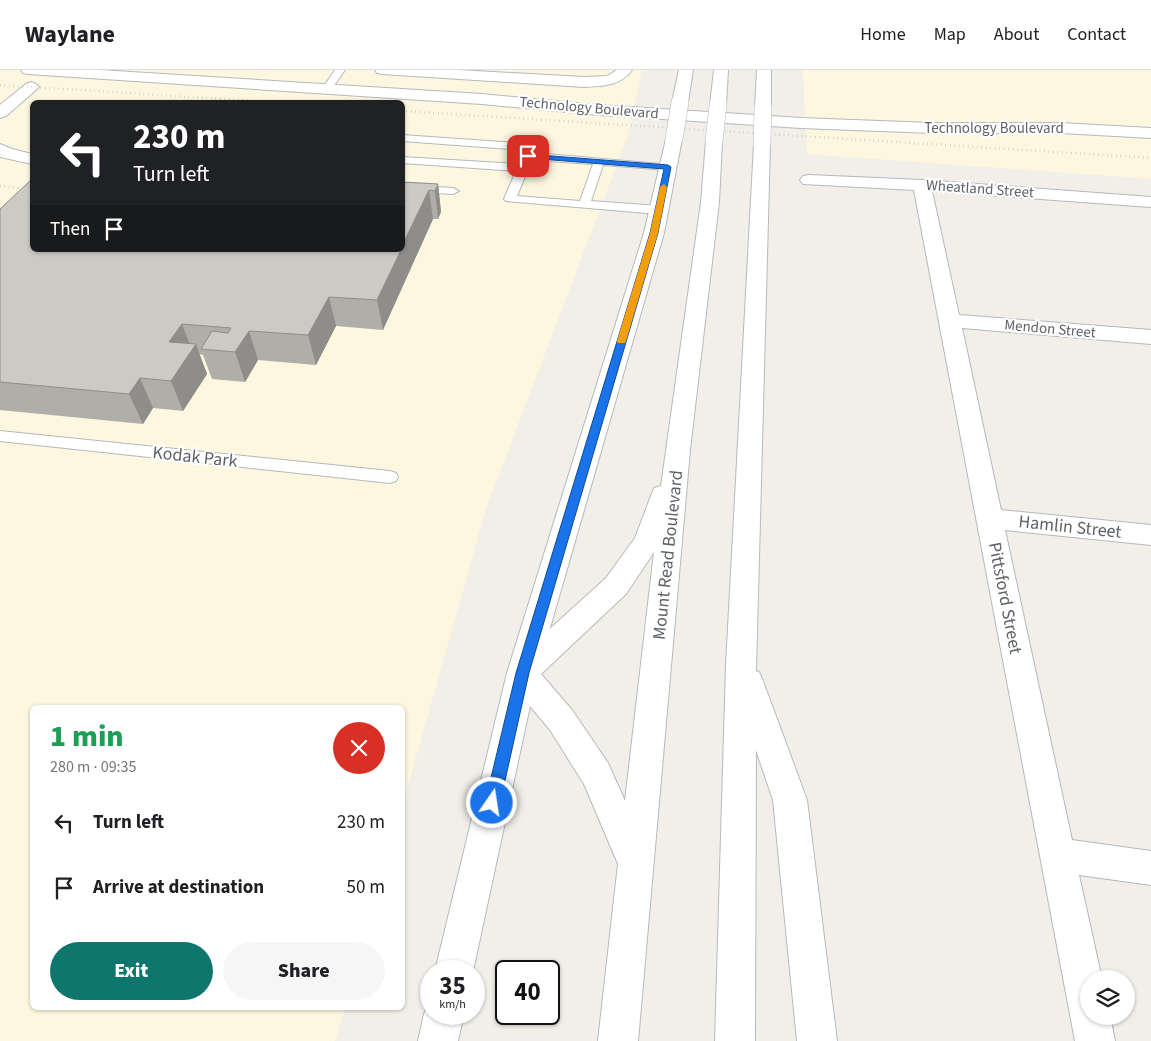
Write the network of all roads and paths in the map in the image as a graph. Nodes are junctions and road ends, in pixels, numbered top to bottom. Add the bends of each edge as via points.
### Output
1 (28, 70) edge
2 (340, 70) edge
3 (382, 70) edge
4 (625, 70) edge
5 (686, 70) edge
6 (721, 70) edge
7 (764, 70) edge
8 (31, 87) dead end
9 (327, 89) junction
10 (0, 113) edge
11 (1151, 133) edge
12 (405, 138) edge
13 (0, 149) edge
14 (528, 156) junction
15 (30, 159) edge
16 (405, 160) edge
17 (599, 162) junction
18 (668, 167) junction
19 (523, 168) junction
20 (809, 180) dead end
21 (922, 185) junction
22 (405, 188) edge
23 (453, 191) dead end
24 (1151, 202) edge
25 (584, 205) junction
26 (659, 210) junction
27 (950, 321) junction
28 (1151, 337) edge
29 (0, 436) edge
30 (678, 450) junction
31 (390, 477) dead end
32 (989, 519) junction
33 (1151, 535) edge
34 (742, 664) junction
35 (522, 673) junction
36 (1056, 855) junction
37 (636, 863) junction
38 (1151, 868) edge
39 (457, 960) edge
40 (1080, 970) edge
41 (442, 1025) edge
42 (1092, 1025) edge
43 (438, 1041) edge
44 (618, 1041) edge
45 (735, 1041) edge
46 (817, 1041) edge
47 (1095, 1041) edge

1 - 9 street, Technology Boulevard
2 - 9 lane
3 - 4 street via 584,82 612,80
5 - 18 street, bridge
6 - 30 street, Mount Read Boulevard, bridge via 710,202
7 - 34 street, bridge
8 - 10 street
9 - 11 street, Technology Boulevard via 801,123
12 - 14 lane via 532,147
13 - 15 street
14 - 17 lane
14 - 19 lane
16 - 19 lane
17 - 18 lane
17 - 25 lane
18 - 26 street
19 - 25 lane via 510,199
20 - 21 street, Wheatland Street
21 - 24 street, Wheatland Street
21 - 27 street, Pittsford Street
22 - 23 lane
25 - 26 lane
26 - 35 street
27 - 28 street, Mendon Street
27 - 32 street, Pittsford Street
29 - 31 lane, Kodak Park
30 - 35 street via 647,541 616,586
30 - 37 street, Mount Read Boulevard
32 - 33 street, Hamlin Street
32 - 36 street, Pittsford Street
34 - 45 street
34 - 46 street via 790,800
35 - 37 street via 561,720 596,774
35 - 39 street
36 - 38 street
36 - 40 street, Pittsford Street
37 - 44 street, Mount Read Boulevard
41 - 43 street
42 - 47 street

